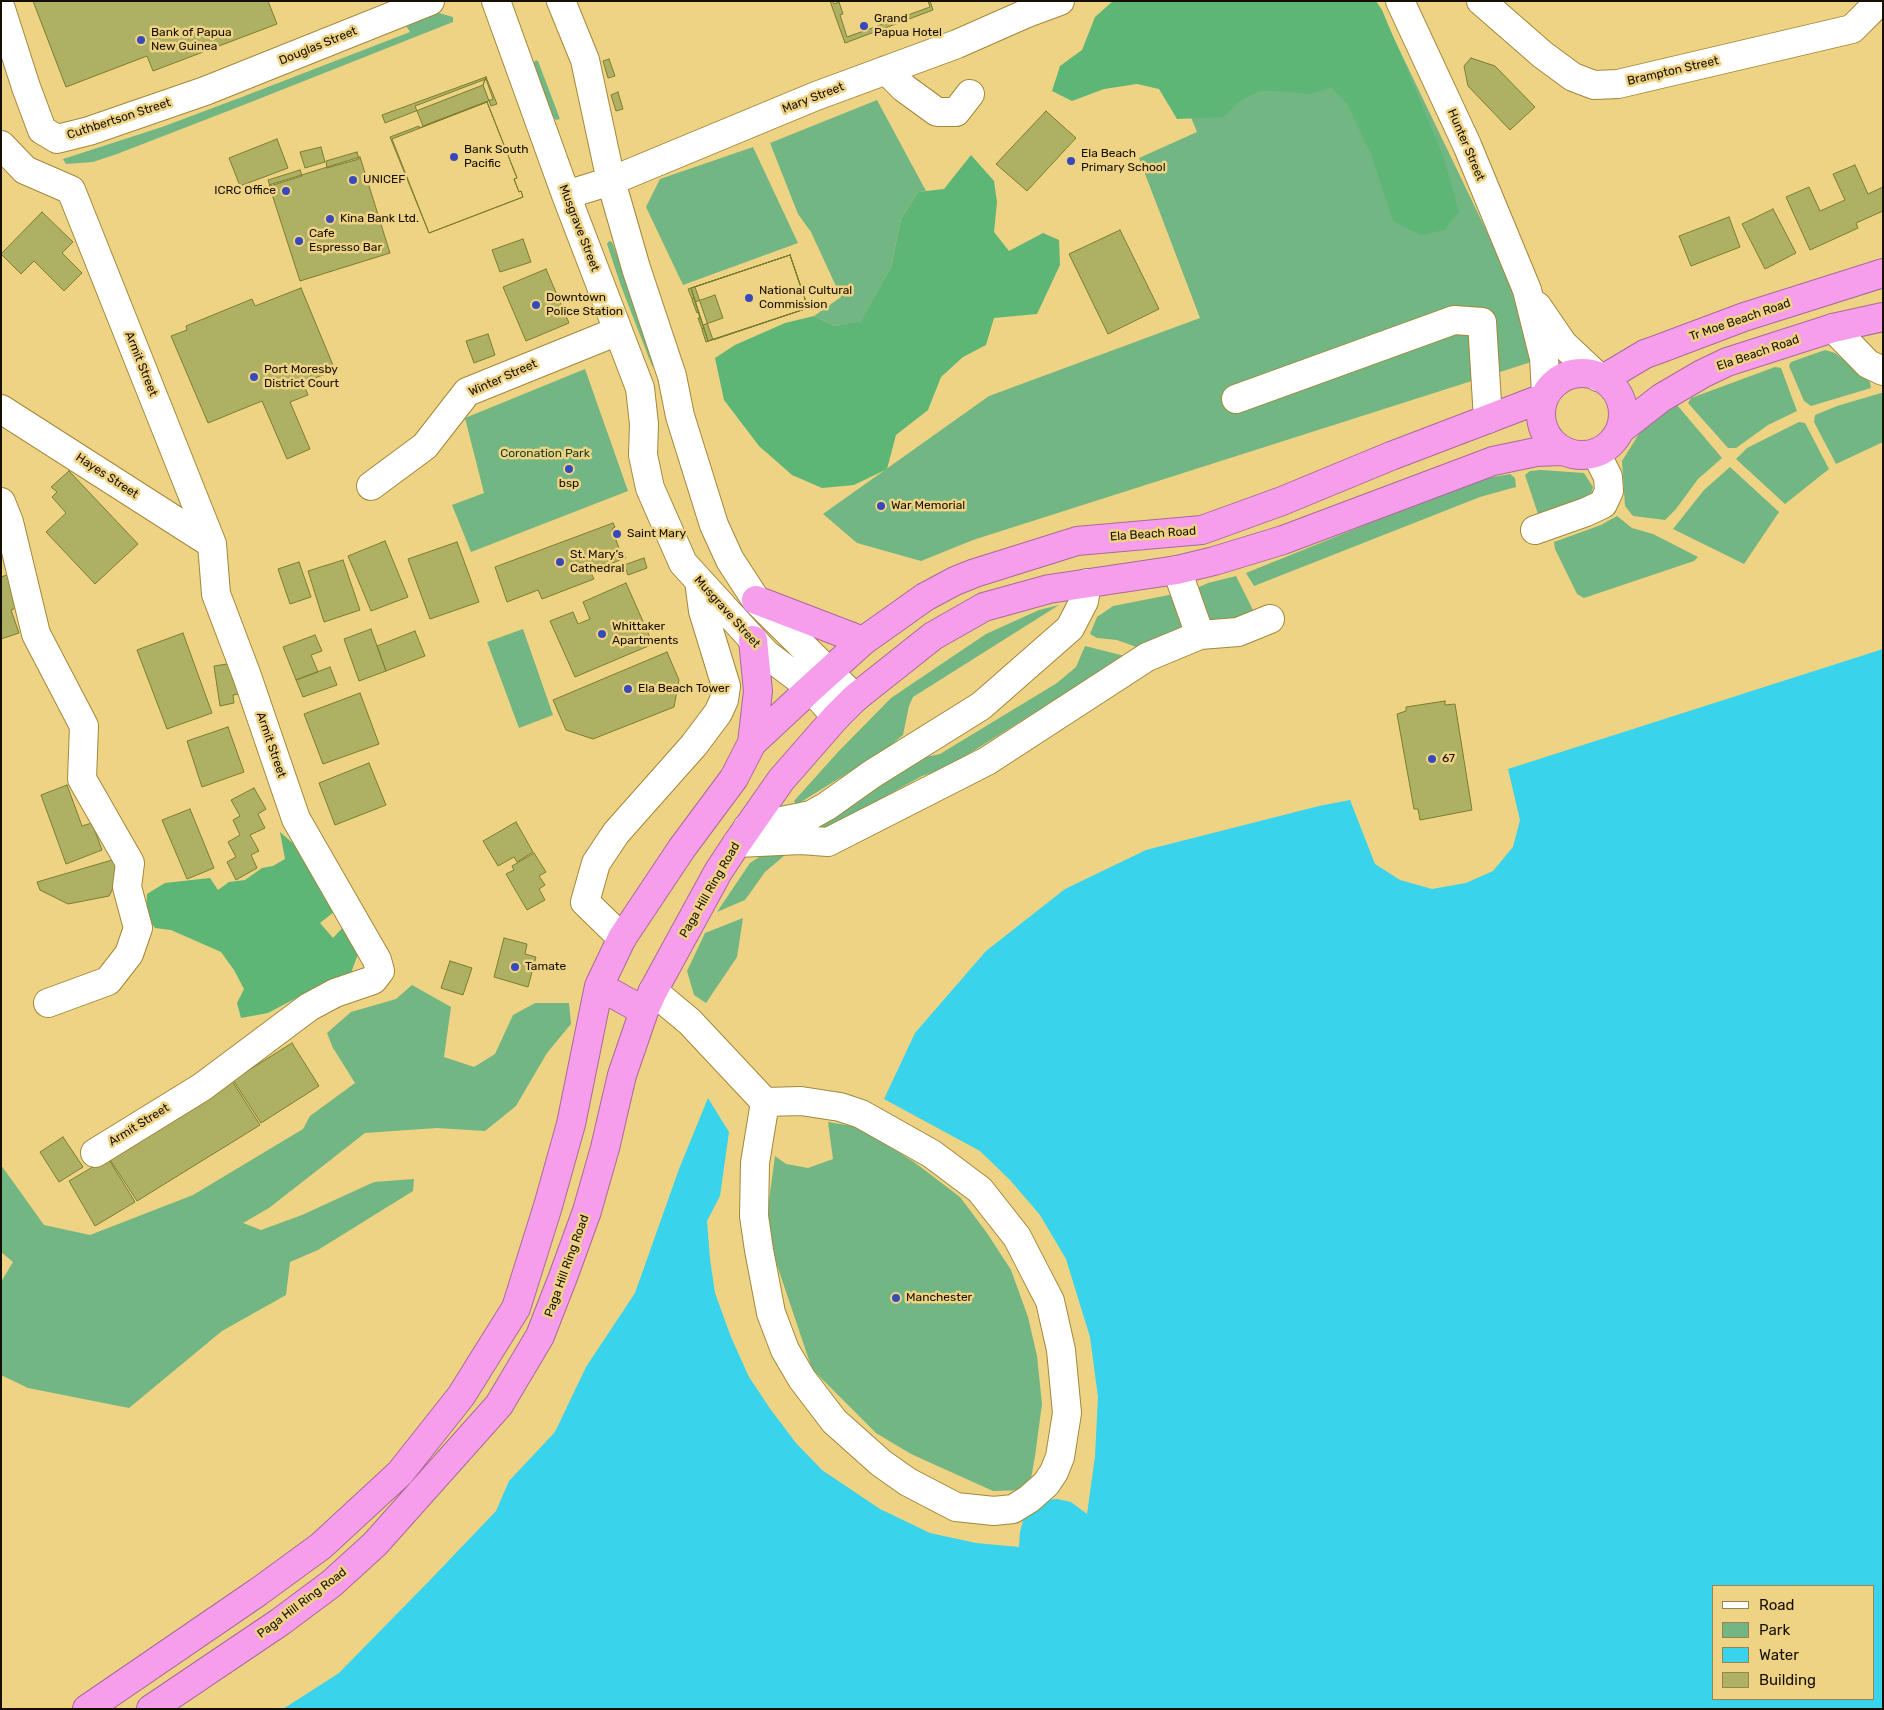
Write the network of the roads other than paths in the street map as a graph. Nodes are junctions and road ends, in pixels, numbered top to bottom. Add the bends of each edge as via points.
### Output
1 (430, 1) edge
2 (496, 1) edge
3 (561, 1) edge
4 (1060, 1) edge
5 (1400, 1) edge
6 (1481, 1) edge
7 (1880, 1) edge
8 (1022, 8) edge
9 (1, 9) edge
10 (886, 70) junction
11 (205, 92) joint
12 (970, 94) dead end
13 (1, 145) edge
14 (611, 182) junction
15 (566, 195) junction
16 (1883, 273) edge
17 (1526, 290) junction
18 (1883, 317) edge
19 (1833, 328) junction
20 (608, 335) dead end
21 (1883, 371) edge
22 (1600, 378) junction
23 (1545, 396) junction
24 (1236, 399) dead end
25 (1, 409) edge
26 (680, 416) junction
27 (1488, 419) junction
28 (644, 424) junction
29 (1620, 430) junction
30 (1562, 451) junction
31 (1596, 453) junction
32 (371, 486) dead end
33 (1, 502) edge
34 (1535, 530) dead end
35 (212, 544) junction
36 (1177, 570) junction
37 (699, 581) junction
38 (1087, 583) junction
39 (756, 600) junction
40 (1270, 619) dead end
41 (1200, 635) junction
42 (753, 640) junction
43 (863, 642) junction
44 (820, 680) junction
45 (855, 698) junction
46 (836, 717) junction
47 (747, 753) junction
48 (742, 835) junction
49 (622, 938) junction
50 (599, 986) junction
51 (648, 1001) junction
52 (48, 1003) dead end
53 (766, 1102) junction
54 (95, 1153) dead end
55 (87, 1709) edge
56 (151, 1709) edge

1 - 11 street, Douglas Street
2 - 15 street, Musgrave Street
3 - 14 street, Musgrave Street via 585,60
4 - 8 street, Mary Street
5 - 17 street, Hunter Street via 1467,145
6 - 7 street, Brampton Street via 1543,55 1573,77 1594,85 1618,84 1852,29
8 - 10 street, Mary Street via 957,44
9 - 11 street, Cuthbertson Street via 42,130 58,139
10 - 12 street via 937,112 956,112
10 - 14 street, Mary Street
13 - 35 street, Armit Street via 25,170 71,190
14 - 15 street, Mary Street
14 - 26 street, Musgrave Street via 672,376
15 - 28 street, Musgrave Street via 640,388
16 - 22 highway, Tr Moe Beach Road via 1659,348
17 - 22 street, Hunter Street via 1563,344
17 - 23 street, Hunter Street via 1544,358
18 - 19 highway, Ela Beach Road
19 - 21 street via 1868,364
19 - 29 highway, Ela Beach Road via 1727,362 1661,398
20 - 32 street, Winter Street via 467,392 424,446
22 - 23 highway via 1574,374 1554,384
22 - 29 highway via 1616,392 1620,401
23 - 27 highway, Ela Beach Road
23 - 30 highway via 1541,422 1545,434
24 - 27 street via 1454,320 1482,322
25 - 35 street, Hayes Street
26 - 28 street
26 - 39 street, Musgrave Street via 714,524 730,560
27 - 43 highway, Ela Beach Road via 1202,530 1077,541 975,573 926,597
28 - 37 street, Musgrave Street via 643,455 654,498 683,563
29 - 31 highway via 1606,448
30 - 31 highway via 1585,455
30 - 36 highway via 1493,460 1283,540
31 - 34 street via 1608,477 1609,491 1603,504
33 - 52 street via 9,522 36,634 84,726 82,779 130,863 127,888 138,928 129,954 108,981
35 - 54 street, Armit Street via 216,594 296,819 377,960 380,971 373,980 309,1007 202,1087
36 - 38 highway
36 - 41 street
37 - 42 street, Musgrave Street
37 - 49 street via 703,611 726,686 724,700 694,746 616,833 596,863 585,902
38 - 45 highway via 1049,589 984,607 933,636
38 - 48 street via 1084,601 1070,628 981,706 811,815
39 - 43 highway
39 - 44 street, Musgrave Street
40 - 41 street via 1238,632
41 - 48 street via 1147,657 987,761 828,842
42 - 44 street, Musgrave Street via 766,654
42 - 47 highway via 758,691
43 - 44 highway, Ela Beach Road
44 - 45 street, Musgrave Street
44 - 46 street, Musgrave Street
44 - 47 highway
45 - 46 highway
46 - 48 highway, Paga Hill Ring Road via 781,780
47 - 49 highway via 734,778
48 - 51 highway, Paga Hill Ring Road via 718,872
49 - 50 highway
50 - 51 highway
50 - 55 highway via 571,1124 516,1308 461,1396 400,1473 321,1546
51 - 53 street via 690,1022
51 - 56 highway, Paga Hill Ring Road via 622,1075 605,1148 572,1252 540,1336 498,1405 375,1544 331,1584
53 - 53 street via 755,1163 754,1216 771,1313 785,1350 802,1379 834,1421 881,1464 908,1482 956,1507 976,1510 1013,1509 1029,1499 1054,1472 1062,1449 1067,1413 1061,1350 1050,1301 1017,1237 980,1190 932,1154 861,1114 801,1101

